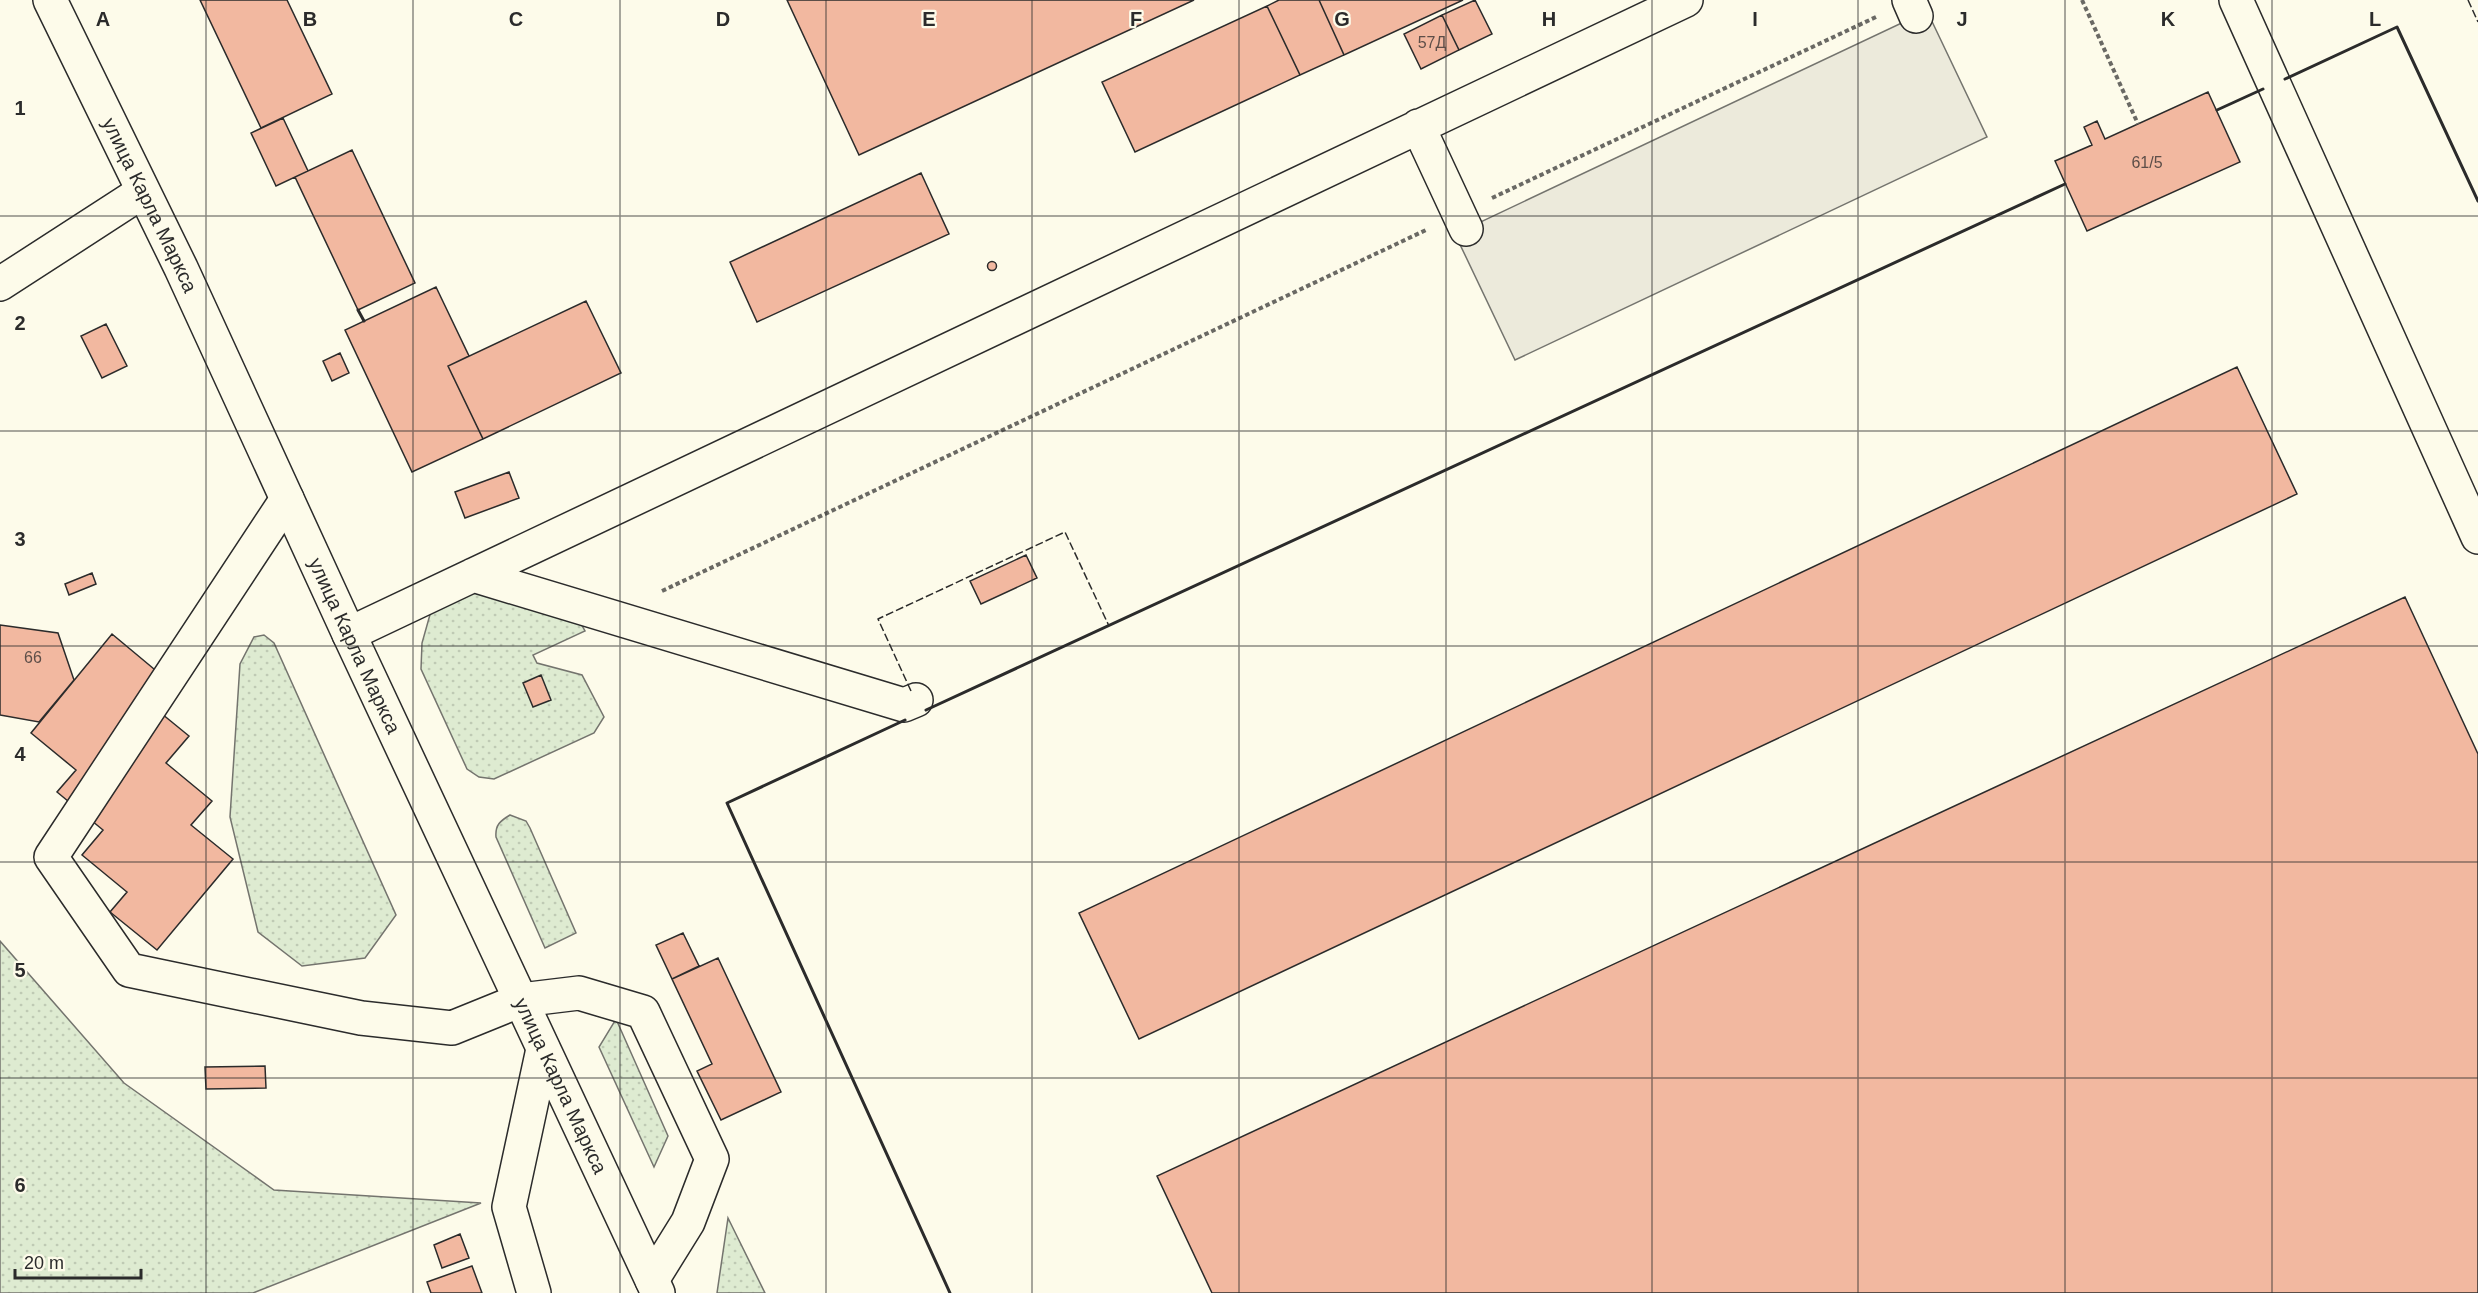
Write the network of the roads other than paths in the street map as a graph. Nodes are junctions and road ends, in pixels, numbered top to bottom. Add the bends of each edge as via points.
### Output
1 (50, 0) edge
2 (1686, 0) edge
3 (2236, 0) edge
4 (1418, 126) junction
5 (142, 192) junction
6 (1463, 221) road end
7 (0, 284) edge
8 (287, 499) junction
9 (2478, 537) edge
10 (473, 575) junction
11 (349, 634) junction
12 (916, 700) dead end
13 (521, 1000) junction
14 (543, 1049) junction
15 (655, 1286) edge
16 (534, 1293) edge

1 - 5 street, улица Карла Маркса
2 - 4 street
3 - 9 street
4 - 6 street
4 - 10 street
5 - 7 street
5 - 8 street, улица Карла Маркса
8 - 11 street, улица Карла Маркса
8 - 13 street via 51,857 129,970 361,1017 452,1028
10 - 11 street
10 - 12 street via 904,705
11 - 13 street, улица Карла Маркса
13 - 14 street, улица Карла Маркса
13 - 15 street via 579,993 643,1012 712,1159 688,1222
14 - 15 street, улица Карла Маркса
14 - 16 street via 509,1207

